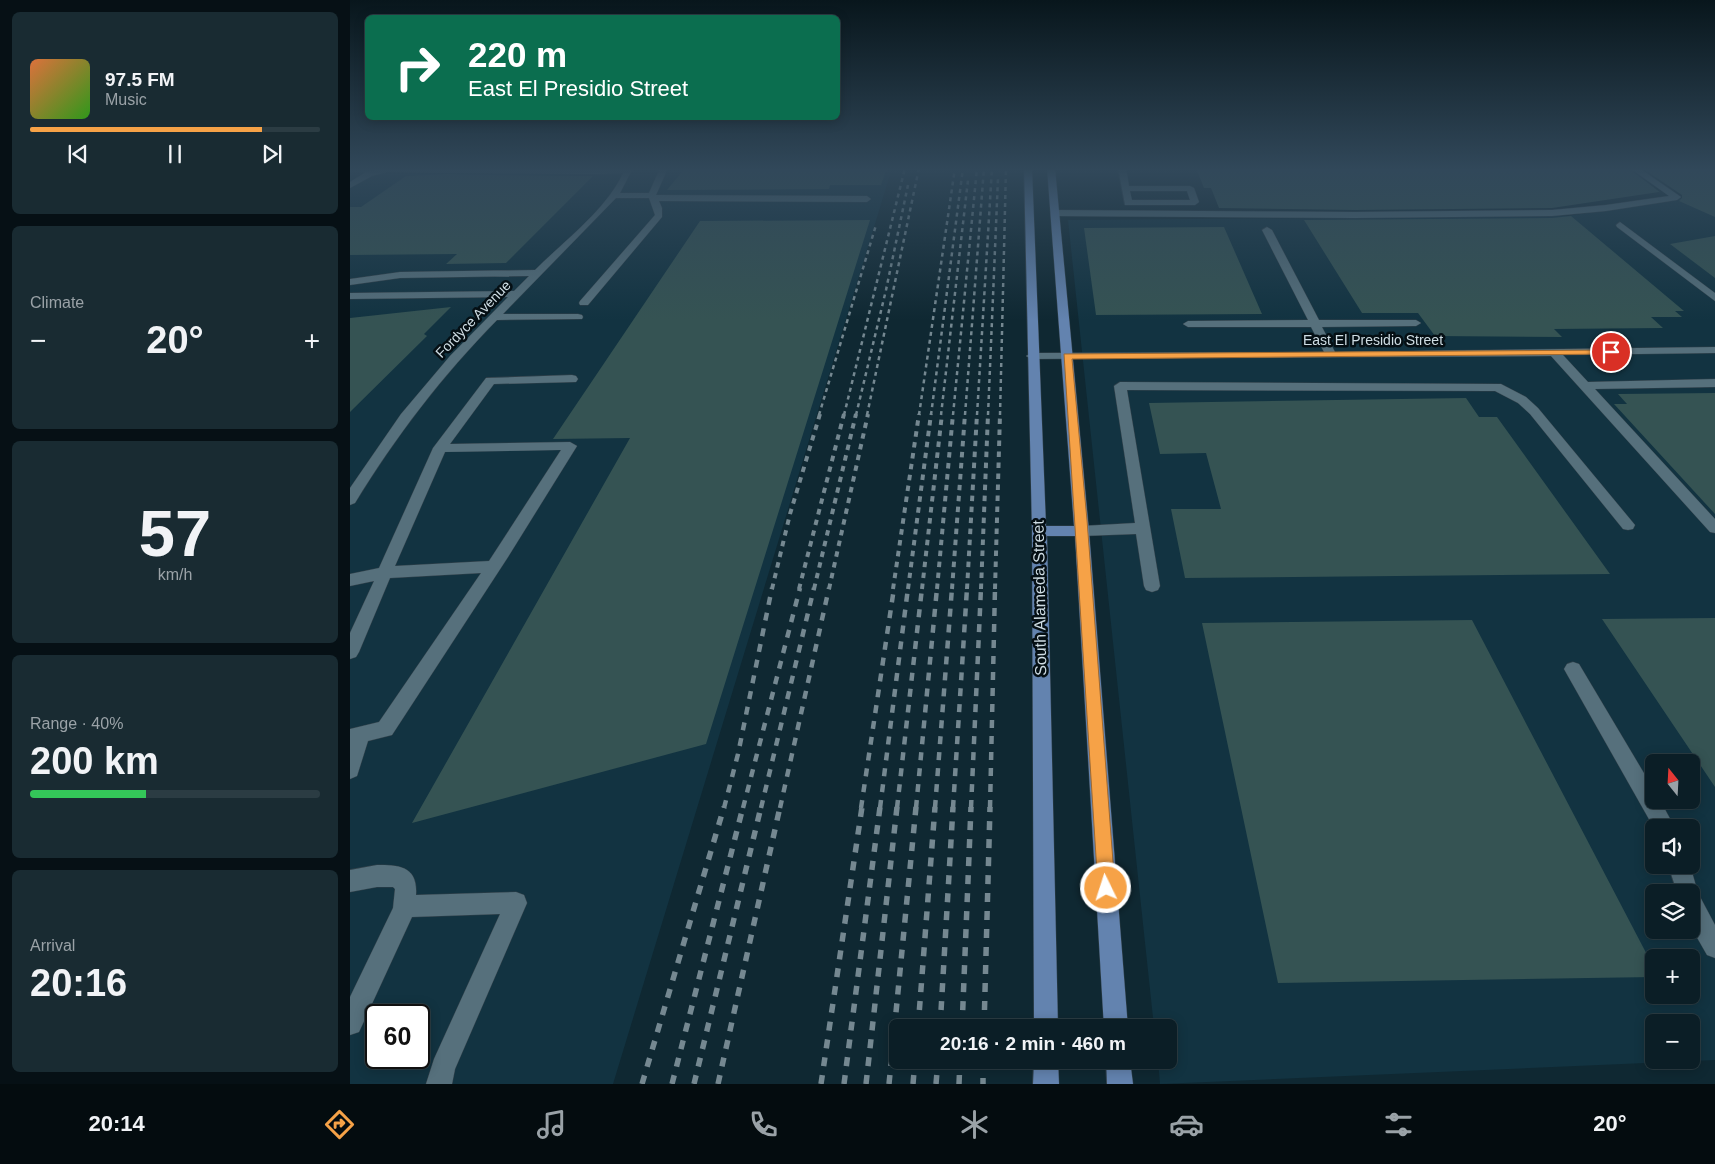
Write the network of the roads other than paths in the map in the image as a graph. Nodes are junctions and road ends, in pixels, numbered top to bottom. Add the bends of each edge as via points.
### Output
1 (590, 219) edge
2 (656, 219) edge
3 (1029, 219) edge
4 (1056, 219) edge
5 (1620, 225) dead end
6 (1268, 230) dead end
7 (538, 273) junction
8 (350, 282) edge
9 (517, 294) junction
10 (350, 296) edge
11 (1715, 298) edge
12 (584, 303) dead end
13 (494, 317) junction
14 (578, 317) dead end
15 (1314, 323) junction
16 (1416, 323) dead end
17 (1188, 324) dead end
18 (1715, 350) edge
19 (1555, 353) junction
20 (1331, 355) junction
21 (1032, 356) junction
22 (1068, 356) junction
23 (572, 379) dead end
24 (1715, 383) edge
25 (1586, 386) junction
26 (440, 448) junction
27 (350, 500) edge
28 (1628, 525) dead end
29 (1142, 528) junction
30 (1715, 528) edge
31 (1039, 531) junction
32 (1082, 531) junction
33 (491, 567) junction
34 (383, 574) junction
35 (350, 580) edge
36 (1152, 586) dead end
37 (350, 652) edge
38 (1573, 669) dead end
39 (356, 735) edge
40 (350, 770) edge
41 (1660, 819) edge
42 (350, 881) edge
43 (406, 896) junction
44 (1700, 921) edge
45 (1715, 947) edge
46 (1046, 1019) edge
47 (1115, 1019) edge
48 (350, 1023) edge
49 (1046, 1069) edge
50 (1119, 1069) edge
51 (439, 1084) edge
52 (1046, 1084) edge
53 (1120, 1084) edge

1 - 7 street, Fordyce Avenue
2 - 12 street
3 - 21 main road, South Alameda Street
4 - 22 main road
5 - 11 street
6 - 15 street
7 - 8 street via 400,275
7 - 9 street, Fordyce Avenue
9 - 10 street
9 - 13 street, Fordyce Avenue
13 - 14 street
13 - 27 street, Fordyce Avenue via 398,424
15 - 16 street
15 - 17 street
15 - 20 street
18 - 19 street, East El Presidio Street
19 - 20 street, East El Presidio Street
19 - 25 street
20 - 22 street, East El Presidio Street
21 - 22 street, East El Presidio Street
21 - 31 main road, South Alameda Street
22 - 32 main road
23 - 26 street via 490,380
24 - 25 street
25 - 30 street
26 - 33 street via 570,446 530,512
26 - 34 street
28 - 29 street via 1534,411 1522,400 1497,387 1120,386
29 - 32 street
29 - 36 street
31 - 32 main road
31 - 46 main road, South Alameda Street
32 - 47 main road
33 - 34 street
33 - 39 street via 385,729
34 - 35 street
34 - 37 street
38 - 41 street
39 - 40 street
42 - 43 street via 398,876
43 - 48 street via 388,947
43 - 51 street via 516,903 443,1068
44 - 45 street
49 - 52 main road
50 - 53 main road

